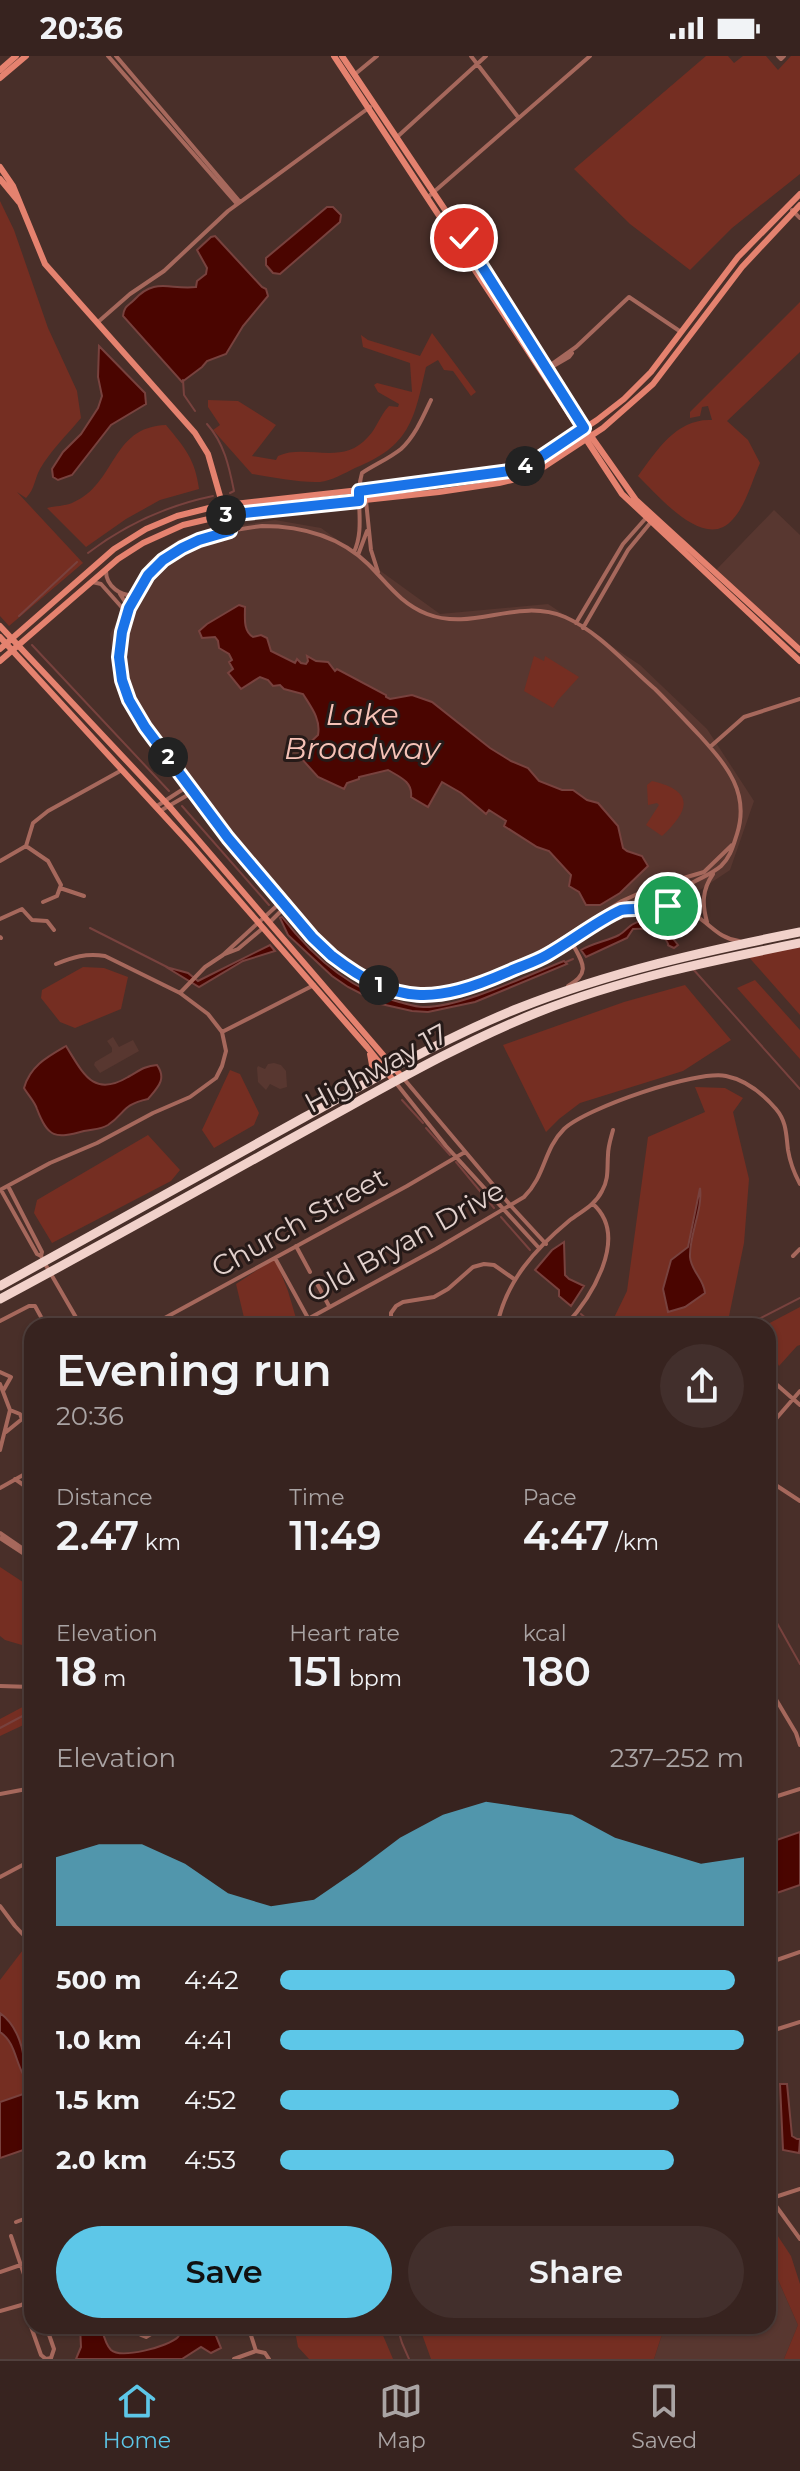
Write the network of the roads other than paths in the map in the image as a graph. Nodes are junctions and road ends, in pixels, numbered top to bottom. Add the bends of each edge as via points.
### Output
1 (16, 56) edge
2 (26, 56) edge
3 (108, 56) edge
4 (116, 56) edge
5 (334, 56) edge
6 (342, 56) edge
7 (377, 56) edge
8 (471, 56) edge
9 (486, 56) edge
10 (590, 56) edge
11 (478, 64) junction
12 (0, 70) edge
13 (351, 76) junction
14 (0, 78) edge
15 (372, 107) junction
16 (518, 118) junction
17 (394, 140) junction
18 (0, 167) edge
19 (0, 179) edge
20 (800, 194) edge
21 (431, 196) junction
22 (238, 203) junction
23 (21, 205) junction
24 (788, 205) junction
25 (800, 205) edge
26 (793, 211) junction
27 (800, 218) edge
28 (96, 323) junction
29 (682, 333) junction
30 (691, 337) junction
31 (543, 370) junction
32 (431, 400) dead end
33 (581, 429) junction
34 (587, 438) junction
35 (359, 491) junction
36 (363, 501) junction
37 (345, 503) junction
38 (223, 506) junction
39 (226, 515) junction
40 (360, 516) junction
41 (650, 519) junction
42 (368, 521) junction
43 (230, 531) junction
44 (356, 553) junction
45 (106, 568) junction
46 (380, 578) junction
47 (90, 582) junction
48 (119, 593) junction
49 (137, 594) junction
50 (128, 611) junction
51 (576, 623) junction
52 (0, 626) edge
53 (583, 628) junction
54 (0, 637) edge
55 (6, 644) edge
56 (15, 648) junction
57 (800, 650) edge
58 (0, 661) edge
59 (800, 661) edge
60 (800, 699) edge
61 (710, 747) junction
62 (122, 770) junction
63 (188, 786) junction
64 (193, 792) junction
65 (167, 804) junction
66 (158, 809) junction
67 (734, 843) junction
68 (26, 846) junction
69 (0, 861) edge
70 (716, 870) junction
71 (60, 888) junction
72 (84, 896) dead end
73 (43, 902) dead end
74 (284, 904) junction
75 (670, 904) junction
76 (614, 907) junction
77 (0, 919) edge
78 (264, 922) junction
79 (708, 924) junction
80 (54, 930) dead end
81 (800, 932) edge
82 (570, 938) junction
83 (757, 940) junction
84 (800, 943) edge
85 (56, 964) dead end
86 (314, 985) junction
87 (180, 993) junction
88 (554, 994) junction
89 (222, 1032) junction
90 (367, 1047) junction
91 (391, 1070) junction
92 (398, 1079) junction
93 (366, 1084) junction
94 (613, 1130) dead end
95 (465, 1152) junction
96 (458, 1158) junction
97 (800, 1184) edge
98 (8, 1186) junction
99 (1, 1190) edge
100 (593, 1204) junction
101 (511, 1206) junction
102 (504, 1211) junction
103 (546, 1244) junction
104 (296, 1246) junction
105 (540, 1249) junction
106 (800, 1249) edge
107 (793, 1256) dead end
108 (275, 1258) junction
109 (42, 1259) junction
110 (50, 1272) junction
111 (310, 1272) dead end
112 (514, 1279) junction
113 (315, 1280) dead end
114 (0, 1286) edge
115 (0, 1299) edge
116 (329, 1306) junction
117 (42, 1318) edge
118 (76, 1318) edge
119 (166, 1318) edge
120 (308, 1318) joint
121 (391, 1318) edge
122 (499, 1318) edge
123 (573, 1318) edge
124 (0, 1321) edge
125 (0, 1372) edge
126 (776, 1384) edge
127 (1, 1387) edge
128 (800, 1391) edge
129 (793, 1399) junction
130 (800, 1405) edge
131 (10, 1410) junction
132 (776, 1419) edge
133 (5, 1433) junction
134 (0, 1450) edge
135 (24, 1474) edge
136 (15, 1479) junction
137 (24, 1485) edge
138 (776, 1485) edge
139 (0, 1488) edge
140 (800, 1501) edge
141 (1, 1536) edge
142 (24, 1552) edge
143 (0, 1686) edge
144 (24, 1687) edge
145 (776, 1699) edge
146 (800, 1745) edge
147 (800, 1789) edge
148 (24, 1790) edge
149 (0, 1794) edge
150 (776, 1796) edge
151 (24, 1864) edge
152 (0, 1877) edge
153 (0, 1906) edge
154 (24, 1934) edge
155 (800, 1952) edge
156 (776, 1960) edge
157 (800, 2022) edge
158 (776, 2030) edge
159 (800, 2189) edge
160 (776, 2195) edge
161 (776, 2205) edge
162 (24, 2219) edge
163 (16, 2222) dead end
164 (11, 2236) dead end
165 (800, 2239) edge
166 (24, 2264) edge
167 (21, 2265) junction
168 (0, 2272) edge
169 (24, 2275) edge
170 (23, 2304) joint
171 (24, 2307) edge
172 (0, 2311) edge
173 (34, 2334) edge
174 (49, 2334) edge
175 (251, 2334) edge
176 (256, 2351) junction
177 (234, 2359) edge
178 (269, 2359) edge

1 - 12 main road
2 - 14 main road
3 - 22 street
4 - 22 street
5 - 13 main road
6 - 13 main road
7 - 13 street
8 - 11 street
9 - 11 street
10 - 16 street
11 - 16 street
11 - 17 street
13 - 15 main road
15 - 17 main road
15 - 22 street
16 - 21 street
17 - 21 main road
18 - 23 main road
19 - 23 main road
20 - 24 main road
21 - 31 main road
22 - 28 street via 164,271
23 - 28 main road via 45,264
24 - 26 street
24 - 29 main road via 738,257
25 - 26 main road
26 - 27 street
26 - 30 main road via 742,267
28 - 38 main road via 195,433 208,454
29 - 30 street
29 - 31 street via 629,297
29 - 33 main road via 624,399
30 - 34 main road via 636,401
31 - 33 main road
32 - 35 street via 398,452 362,473
33 - 34 main road
33 - 35 main road via 529,465 510,471
34 - 36 main road via 524,478
34 - 41 main road
35 - 36 street
35 - 38 main road
36 - 37 main road
36 - 40 street
36 - 42 street
37 - 39 main road
37 - 40 street
38 - 39 main road
38 - 55 main road via 177,516 127,540
39 - 43 street
39 - 45 main road via 166,532
40 - 44 street
41 - 51 street via 623,544
41 - 53 street
41 - 57 main road
41 - 59 main road
42 - 44 street via 364,544
42 - 46 street
43 - 44 street via 294,528
43 - 49 street via 199,540 163,560
44 - 46 street
45 - 47 main road
45 - 48 street via 106,578
46 - 51 street via 406,604 445,619 525,610 554,613
47 - 50 street via 101,584
47 - 56 main road
48 - 49 street
48 - 50 street
49 - 50 street
50 - 63 street via 119,647 124,687 145,727
51 - 53 street
52 - 55 main road
53 - 61 street via 674,707
54 - 55 main road
55 - 56 main road
56 - 58 main road
56 - 62 main road
56 - 65 main road
60 - 61 street via 744,717
61 - 67 street via 738,789 740,818
62 - 66 main road
62 - 68 street via 48,811 33,823
63 - 64 street
63 - 65 street
64 - 65 street
64 - 74 street
65 - 66 street
65 - 78 main road
66 - 78 main road
67 - 70 street
67 - 76 street via 704,872 653,887
68 - 69 street
68 - 71 street via 48,861
70 - 75 street
70 - 79 street via 704,893
71 - 72 street
71 - 73 street via 57,896
74 - 78 street
74 - 82 street via 349,969 383,987 431,997 519,967
75 - 76 street via 644,900
75 - 79 street
75 - 82 street via 621,910
76 - 82 street
77 - 80 street via 22,909
78 - 86 main road
78 - 87 street
78 - 91 main road
79 - 83 street via 731,940
81 - 83 highway, Highway 17
82 - 88 street via 582,960 582,973
83 - 88 highway, Highway 17 via 669,959
84 - 92 highway, Highway 17 via 677,968 602,990 487,1034
85 - 87 street via 76,956 105,956
86 - 89 street
86 - 90 main road
87 - 89 street
88 - 91 highway, Highway 17
89 - 98 street via 222,1066 197,1093
90 - 91 main road
90 - 93 main road via 372,1065
91 - 92 main road
91 - 93 highway, Highway 17
92 - 95 street
92 - 96 street
92 - 110 highway, Highway 17
93 - 109 highway, Highway 17
94 - 100 street via 607,1181
95 - 96 street, Church Street
95 - 101 street
96 - 102 street
96 - 104 street, Church Street
97 - 101 street, Old Bryan Drive via 779,1111 738,1079 706,1076 577,1118 551,1143 535,1185
98 - 99 street
98 - 109 street
99 - 109 street
100 - 103 street
100 - 123 street via 604,1213 607,1225 604,1266
101 - 102 street, Old Bryan Drive
101 - 103 street
102 - 105 street
102 - 116 street, Old Bryan Drive
103 - 105 street
104 - 108 street, Church Street
104 - 111 street
105 - 112 street
106 - 107 street
108 - 119 street, Church Street
108 - 120 street
109 - 110 street
109 - 114 highway, Highway 17
110 - 115 highway, Highway 17
110 - 118 street
112 - 121 street via 494,1265 473,1267 434,1297 396,1306
112 - 122 street
113 - 116 street
116 - 120 street, Old Bryan Drive
117 - 124 street via 35,1306 29,1306
125 - 127 street via 11,1377
126 - 129 street
127 - 131 street
128 - 129 street
129 - 130 street
129 - 132 street
131 - 133 street
131 - 133 street via 22,1419
133 - 134 street
135 - 136 street
136 - 137 street
136 - 139 street
138 - 140 street
141 - 142 street
143 - 144 street
145 - 146 street
147 - 150 street
148 - 149 street
151 - 152 street
153 - 154 street
155 - 156 street
157 - 158 street
159 - 160 street
161 - 165 street
162 - 163 street
164 - 167 street
166 - 167 street
167 - 168 street
167 - 169 street
170 - 171 street
170 - 172 street
173 - 174 street via 46,2359 54,2349
175 - 176 street
176 - 177 street
176 - 178 street

